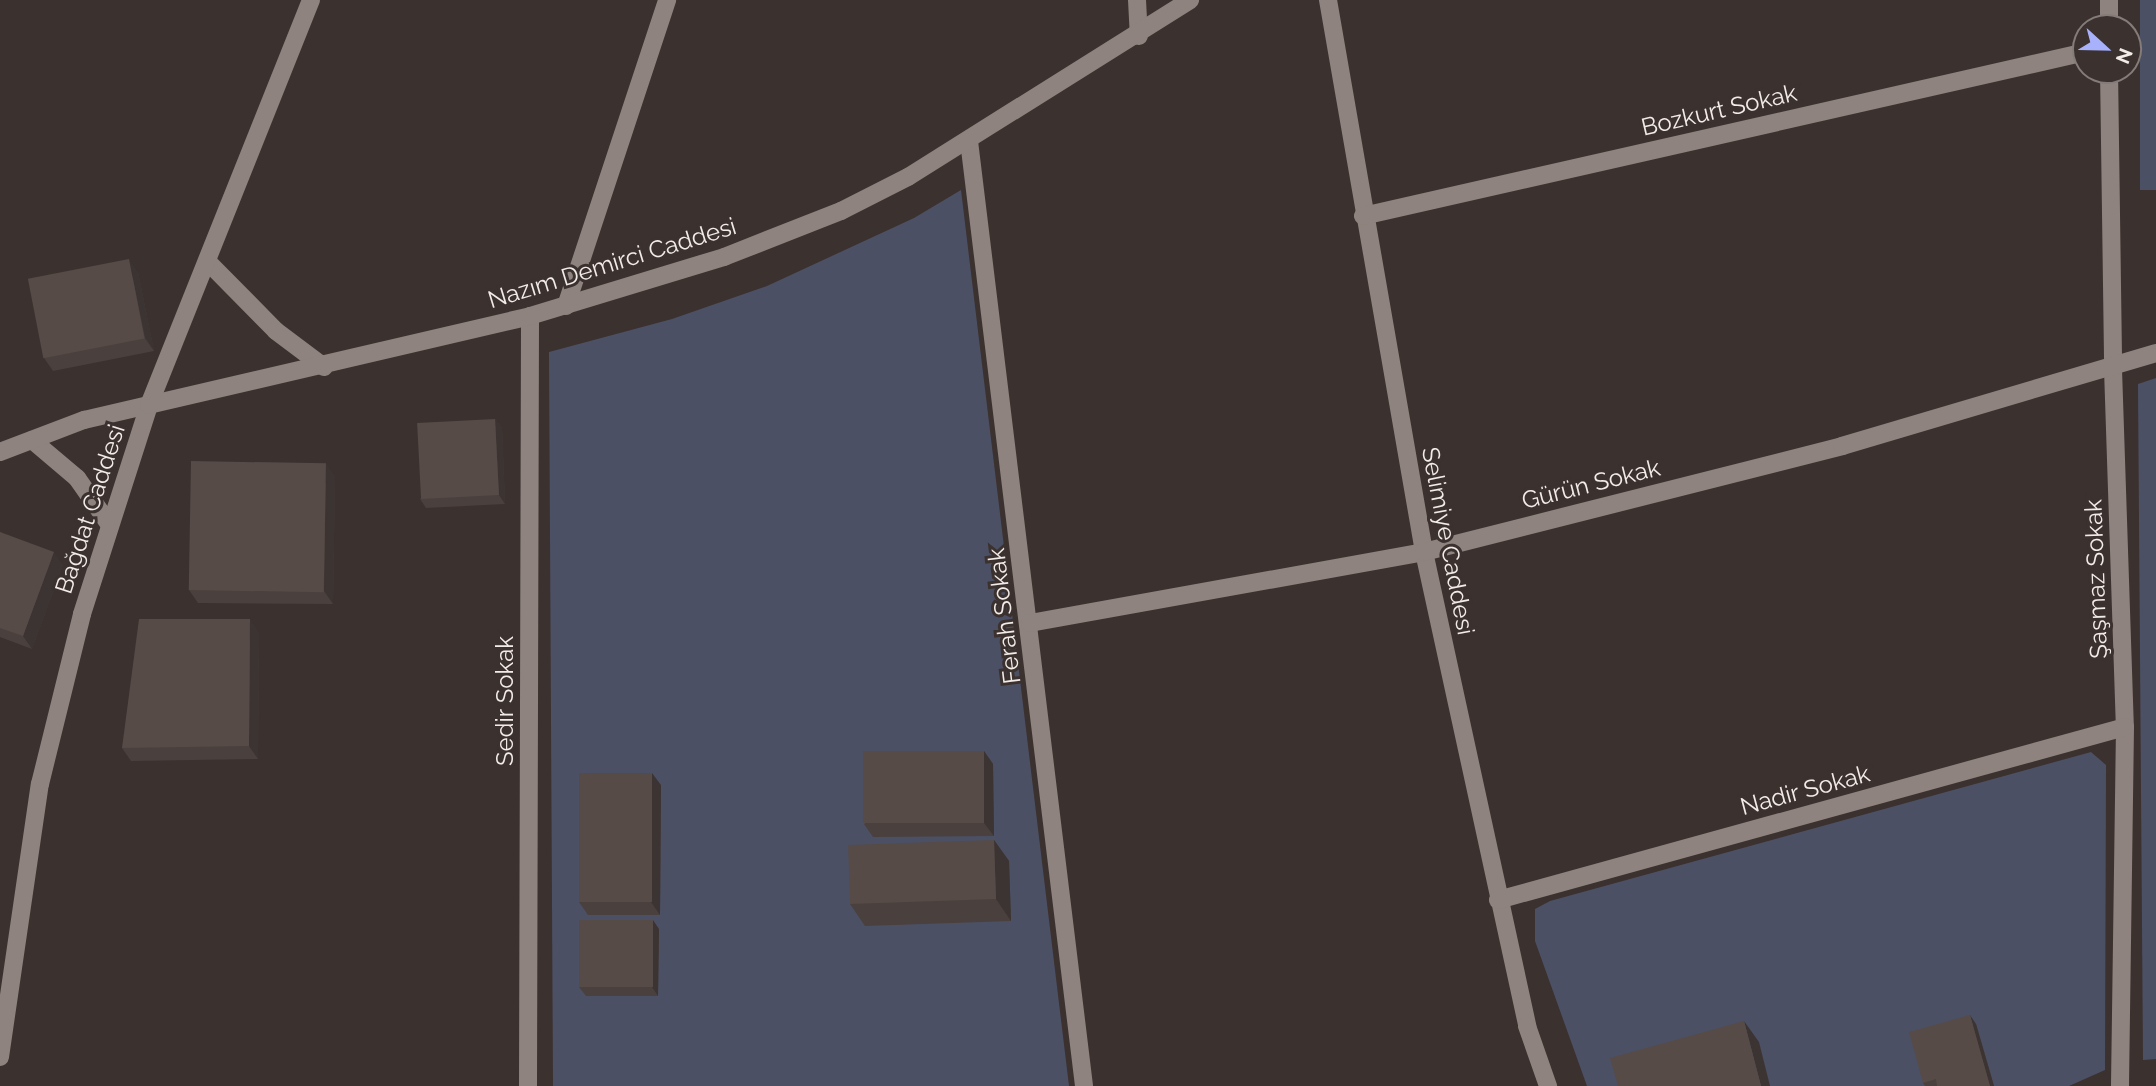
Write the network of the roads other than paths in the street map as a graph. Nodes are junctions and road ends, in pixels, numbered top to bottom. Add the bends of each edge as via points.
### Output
1 (311, 0) edge
2 (667, 0) edge
3 (1137, 0) edge
4 (1191, 0) edge
5 (1328, 0) edge
6 (1139, 36) junction
7 (2072, 55) edge
8 (2109, 84) edge
9 (970, 141) junction
10 (1363, 216) junction
11 (207, 261) junction
12 (566, 306) junction
13 (530, 316) junction
14 (2156, 353) edge
15 (324, 367) junction
16 (2113, 369) junction
17 (149, 405) junction
18 (32, 440) junction
19 (0, 453) edge
20 (109, 524) junction
21 (1424, 552) junction
22 (1030, 622) junction
23 (2125, 727) junction
24 (1498, 900) junction
25 (0, 1057) edge
26 (528, 1086) edge
27 (1084, 1086) edge
28 (1548, 1086) edge
29 (2120, 1086) edge

1 - 11 street, Bağdat Caddesi
2 - 12 street
3 - 6 street
4 - 6 street, Nazım Demirci Caddesi
5 - 10 street, Selimiye Caddesi
6 - 9 street, Nazım Demirci Caddesi
7 - 10 street, Bozkurt Sokak
8 - 16 street, Şaşmaz Sokak
9 - 12 street, Nazım Demirci Caddesi via 841,211 724,257
9 - 22 street, Ferah Sokak
10 - 21 street, Selimiye Caddesi
11 - 15 street via 276,331
11 - 17 street, Bağdat Caddesi
12 - 13 street, Nazım Demirci Caddesi
13 - 15 street, Nazım Demirci Caddesi
13 - 26 street, Sedir Sokak
14 - 16 street, Gürün Sokak
15 - 17 street, Nazım Demirci Caddesi
16 - 21 street, Gürün Sokak via 1842,446
16 - 23 street, Şaşmaz Sokak
17 - 18 street, Nazım Demirci Caddesi via 84,420
17 - 20 street, Bağdat Caddesi
18 - 19 street, Nazım Demirci Caddesi
18 - 20 street via 77,478
20 - 25 street, Bağdat Caddesi via 56,706
21 - 22 street, Gürün Sokak
21 - 24 street, Selimiye Caddesi
22 - 27 street, Ferah Sokak
23 - 24 street, Nadir Sokak
23 - 29 street, Şaşmaz Sokak
24 - 28 street, Selimiye Caddesi via 1527,1026

